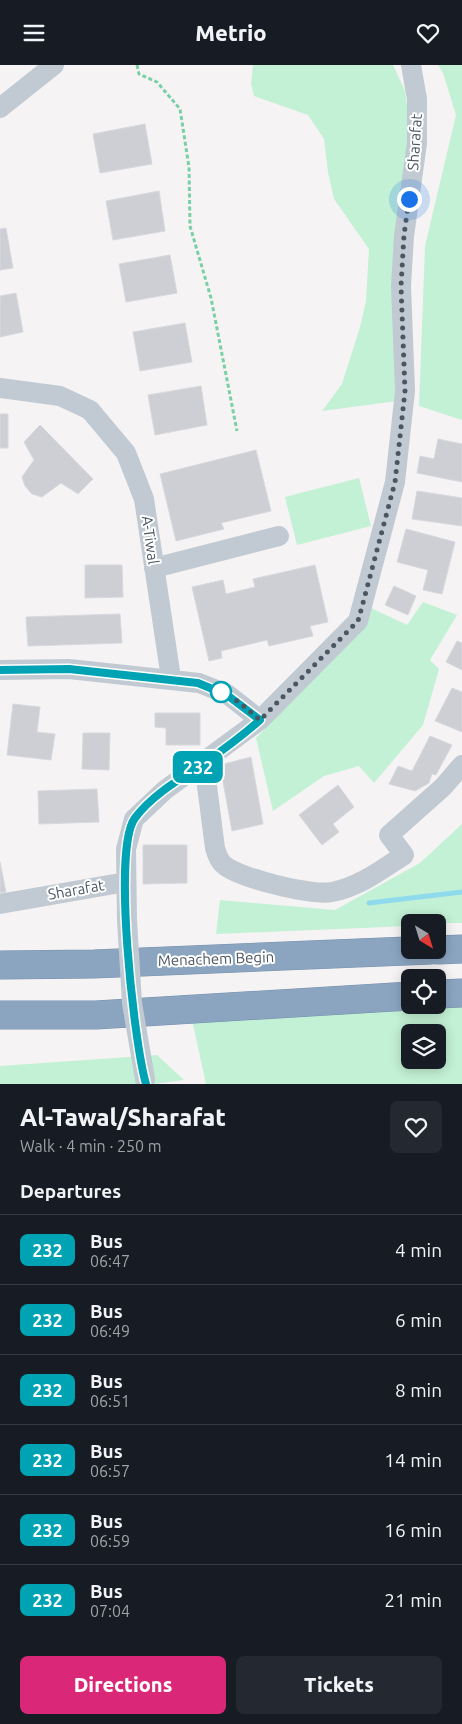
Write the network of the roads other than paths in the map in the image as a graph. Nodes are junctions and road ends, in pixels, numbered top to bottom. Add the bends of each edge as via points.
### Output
1 (54, 65) edge
2 (411, 65) edge
3 (0, 108) edge
4 (0, 388) edge
5 (279, 536) dead end
6 (154, 568) junction
7 (0, 670) edge
8 (171, 679) junction
9 (260, 720) junction
10 (204, 763) junction
11 (462, 765) edge
12 (126, 882) junction
13 (0, 904) edge
14 (462, 949) edge
15 (446, 950) edge
16 (401, 951) edge
17 (0, 957) edge
18 (94, 964) junction
19 (0, 965) edge
20 (462, 993) edge
21 (446, 994) edge
22 (401, 997) edge
23 (0, 1015) edge
24 (96, 1015) junction
25 (0, 1030) edge
26 (145, 1082) edge

1 - 3 street
2 - 9 street, Sharafat via 418,99 417,143 404,235 401,286 405,391 395,482 358,621
4 - 6 street, A-Tiwal via 60,397 90,410 109,431 126,453 144,499
5 - 6 street
6 - 8 street, A-Tiwal
7 - 8 street via 69,669
8 - 9 street via 198,683 227,695
9 - 10 street, Sharafat
10 - 11 street via 215,848 224,865 241,875 305,892 330,893 359,883 404,855 389,835 443,787
10 - 12 street, Sharafat via 165,790 134,819 126,849
12 - 13 street, Sharafat
12 - 26 street, bridge via 132,1003
14 - 15 highway
16 - 18 highway, Menachem Begin
17 - 18 highway
18 - 19 highway, Menachem Begin
20 - 21 highway
22 - 24 highway
23 - 24 highway
24 - 25 highway

